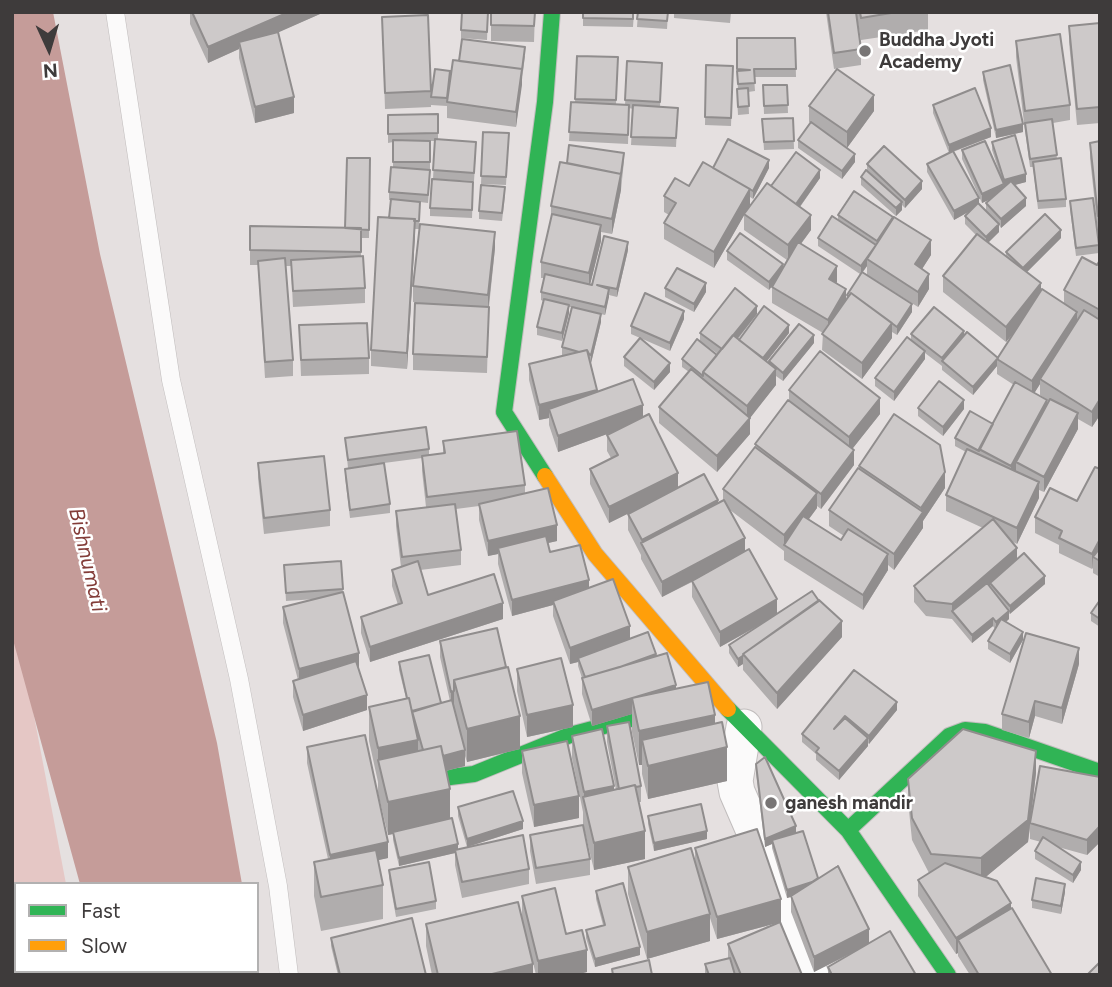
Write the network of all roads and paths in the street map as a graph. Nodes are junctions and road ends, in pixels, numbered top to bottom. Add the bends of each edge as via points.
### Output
1 (115, 12) edge
2 (552, 12) edge
3 (719, 695) junction
4 (744, 727) junction
5 (1100, 772) edge
6 (387, 785) edge
7 (848, 830) junction
8 (289, 975) edge
9 (811, 975) edge
10 (948, 975) edge

1 - 8 lane via 170,380 239,679 278,886
2 - 3 main road via 545,103 504,412 595,554
3 - 4 main road
3 - 6 main road via 570,735 474,774
4 - 7 main road
4 - 9 street via 737,792 771,873 789,938
5 - 7 main road via 985,732 965,730 948,736
7 - 10 main road

